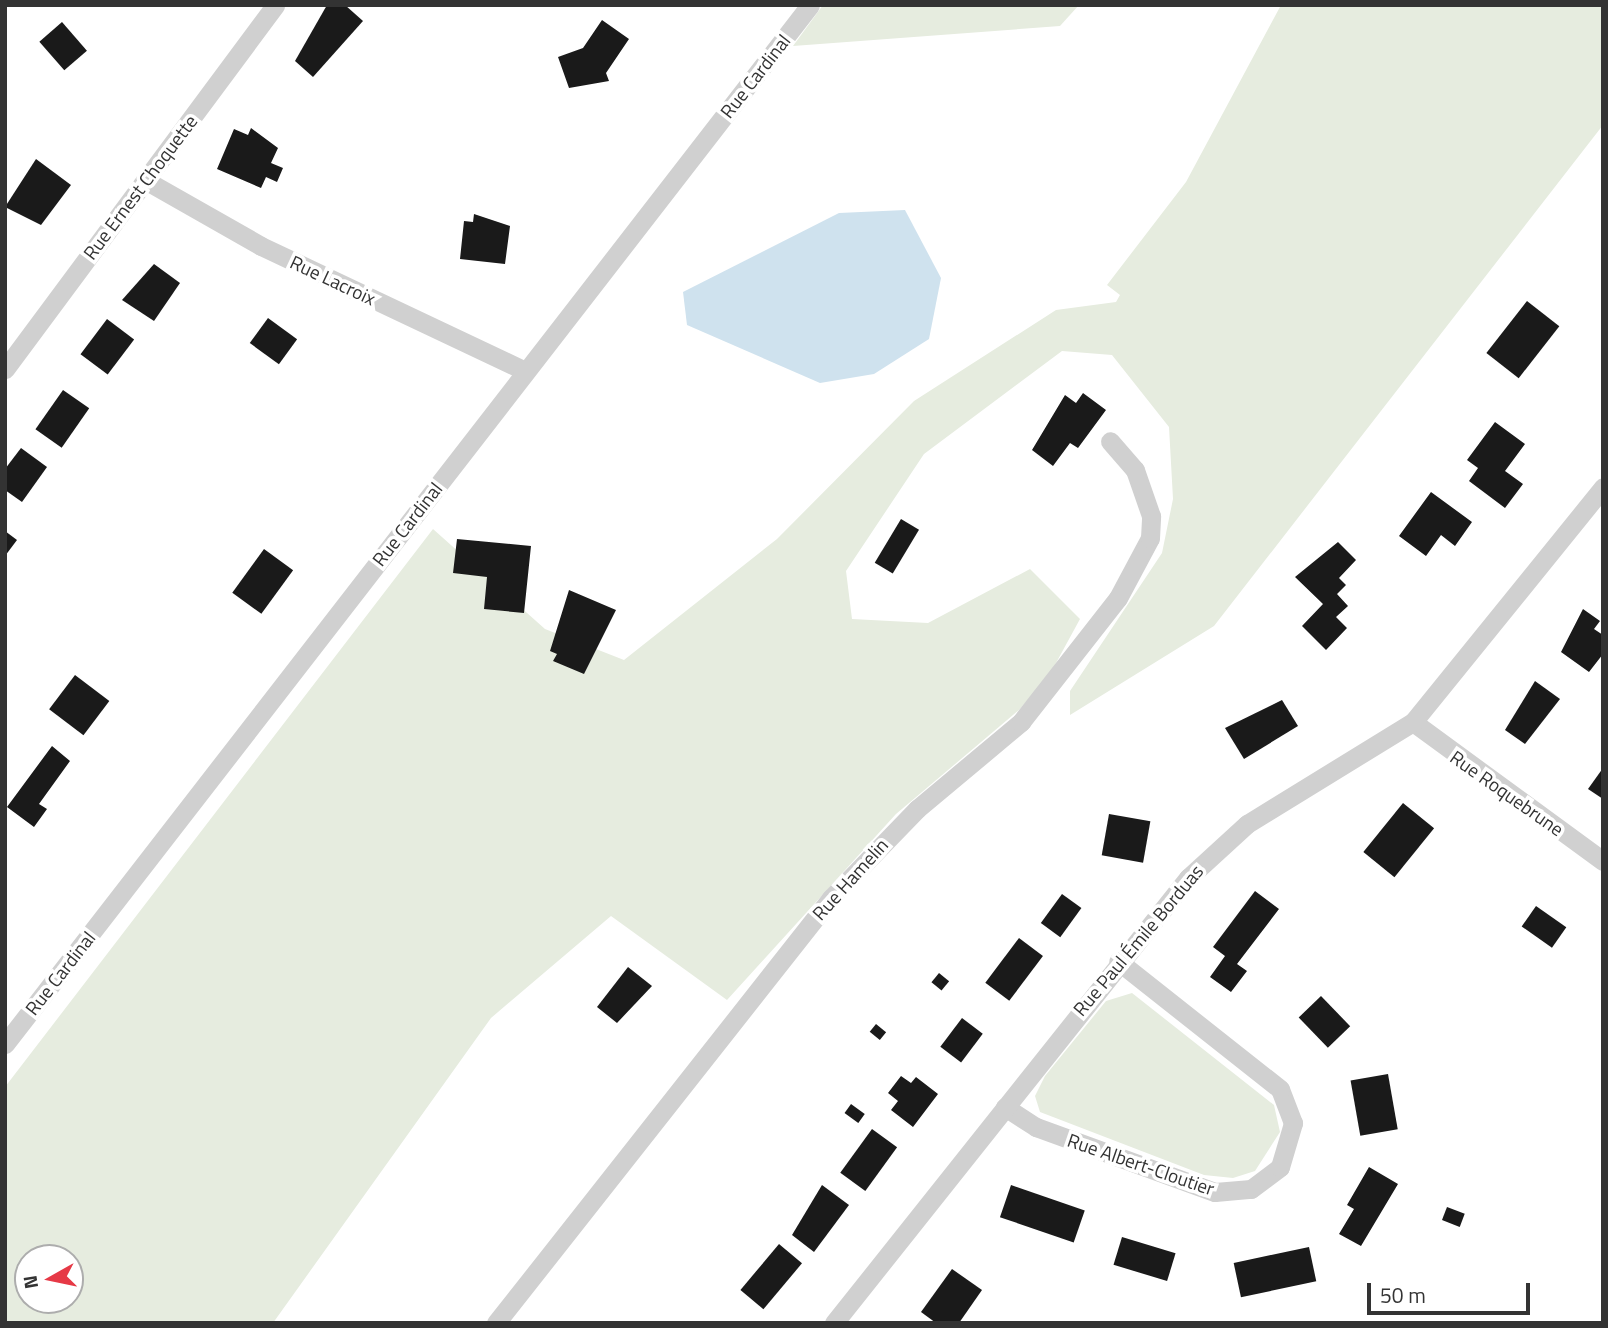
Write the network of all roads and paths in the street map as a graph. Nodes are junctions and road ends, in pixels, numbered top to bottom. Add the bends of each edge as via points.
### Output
1 (275, 5) edge
2 (810, 5) edge
3 (145, 180) junction
4 (5, 369) edge
5 (526, 371) junction
6 (1110, 441) dead end
7 (1603, 487) edge
8 (1413, 722) junction
9 (1603, 861) edge
10 (1118, 961) junction
11 (5, 1044) edge
12 (1005, 1107) junction
13 (496, 1323) edge
14 (834, 1323) edge

1 - 3 street, Rue Ernest Choquette
2 - 5 street, Rue Cardinal
3 - 4 street, Rue Ernest Choquette
3 - 5 street, Rue Lacroix via 261,246
5 - 11 street, Rue Cardinal
6 - 13 street, Rue Hamelin via 1135,470 1151,516 1150,538 1118,598 1021,722 917,809 831,898
7 - 8 street, Rue Paul Émile Borduas
8 - 9 street, Rue Roquebrune
8 - 10 street, Rue Paul Émile Borduas via 1231,836
10 - 12 street, Rue Paul Émile Borduas
10 - 12 street, Rue Albert-Cloutier via 1280,1089 1293,1123 1280,1167 1251,1189 1215,1192 1036,1127
12 - 14 street, Rue Paul Émile Borduas

